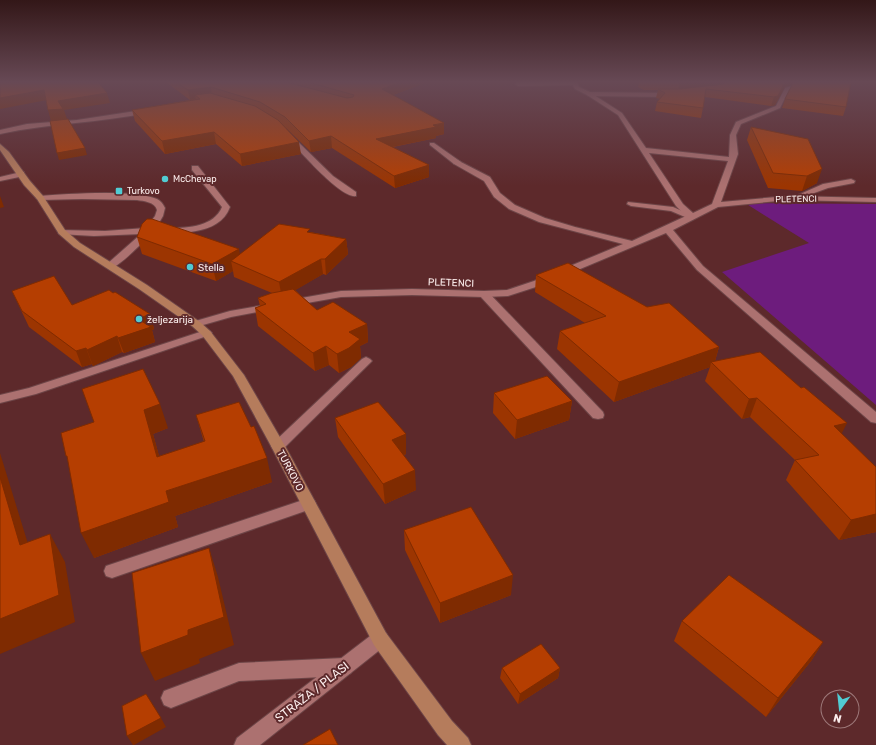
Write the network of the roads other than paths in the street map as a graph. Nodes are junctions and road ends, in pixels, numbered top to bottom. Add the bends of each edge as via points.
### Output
1 (110, 117) edge
2 (622, 117) edge
3 (754, 117) edge
4 (283, 130) edge
5 (0, 132) edge
6 (432, 144) dead end
7 (0, 146) edge
8 (644, 150) junction
9 (731, 159) junction
10 (195, 168) dead end
11 (21, 174) junction
12 (0, 179) edge
13 (851, 181) dead end
14 (353, 194) dead end
15 (40, 198) junction
16 (795, 198) junction
17 (876, 200) edge
18 (630, 204) dead end
19 (716, 205) junction
20 (692, 217) junction
21 (668, 229) junction
22 (149, 231) junction
23 (62, 232) junction
24 (632, 244) junction
25 (110, 266) junction
26 (484, 294) junction
27 (201, 328) junction
28 (366, 361) dead end
29 (0, 399) edge
30 (598, 415) dead end
31 (876, 419) edge
32 (278, 446) junction
33 (309, 504) junction
34 (112, 572) dead end
35 (380, 639) junction
36 (345, 667) junction
37 (171, 698) dead end
38 (244, 745) edge
39 (462, 745) edge

1 - 5 street via 27,126
2 - 8 street
3 - 9 street via 738,123 733,135 734,154
4 - 14 street via 330,178
6 - 24 street via 487,179 497,195 512,207 542,220
7 - 11 main road, TURKOVO
8 - 9 street
8 - 20 street via 680,206
9 - 19 street
10 - 22 street via 226,207 225,212 218,220 199,227
11 - 12 street
11 - 15 main road, TURKOVO
13 - 16 street via 826,186
15 - 22 street via 90,196 149,199 161,210
15 - 23 main road, TURKOVO
16 - 17 street, PLETENCI
16 - 19 street, PLETENCI
18 - 20 street via 673,209
19 - 20 street, PLETENCI
20 - 21 street, PLETENCI
21 - 24 street, PLETENCI
21 - 31 street via 700,268
22 - 23 street via 96,234
22 - 25 street
23 - 25 main road, TURKOVO
24 - 26 street, PLETENCI via 538,283 508,293
25 - 27 main road, TURKOVO
26 - 27 street, PLETENCI via 340,294 230,314
26 - 30 street
27 - 29 street, PLETENCI via 32,391
27 - 32 main road, TURKOVO via 238,375
28 - 32 street
32 - 33 main road, TURKOVO
33 - 34 street
33 - 35 main road, TURKOVO
35 - 36 street, STRAŽA / PLASI
35 - 39 main road, TURKOVO via 445,728
36 - 37 street via 239,672
36 - 38 street, STRAŽA / PLASI

